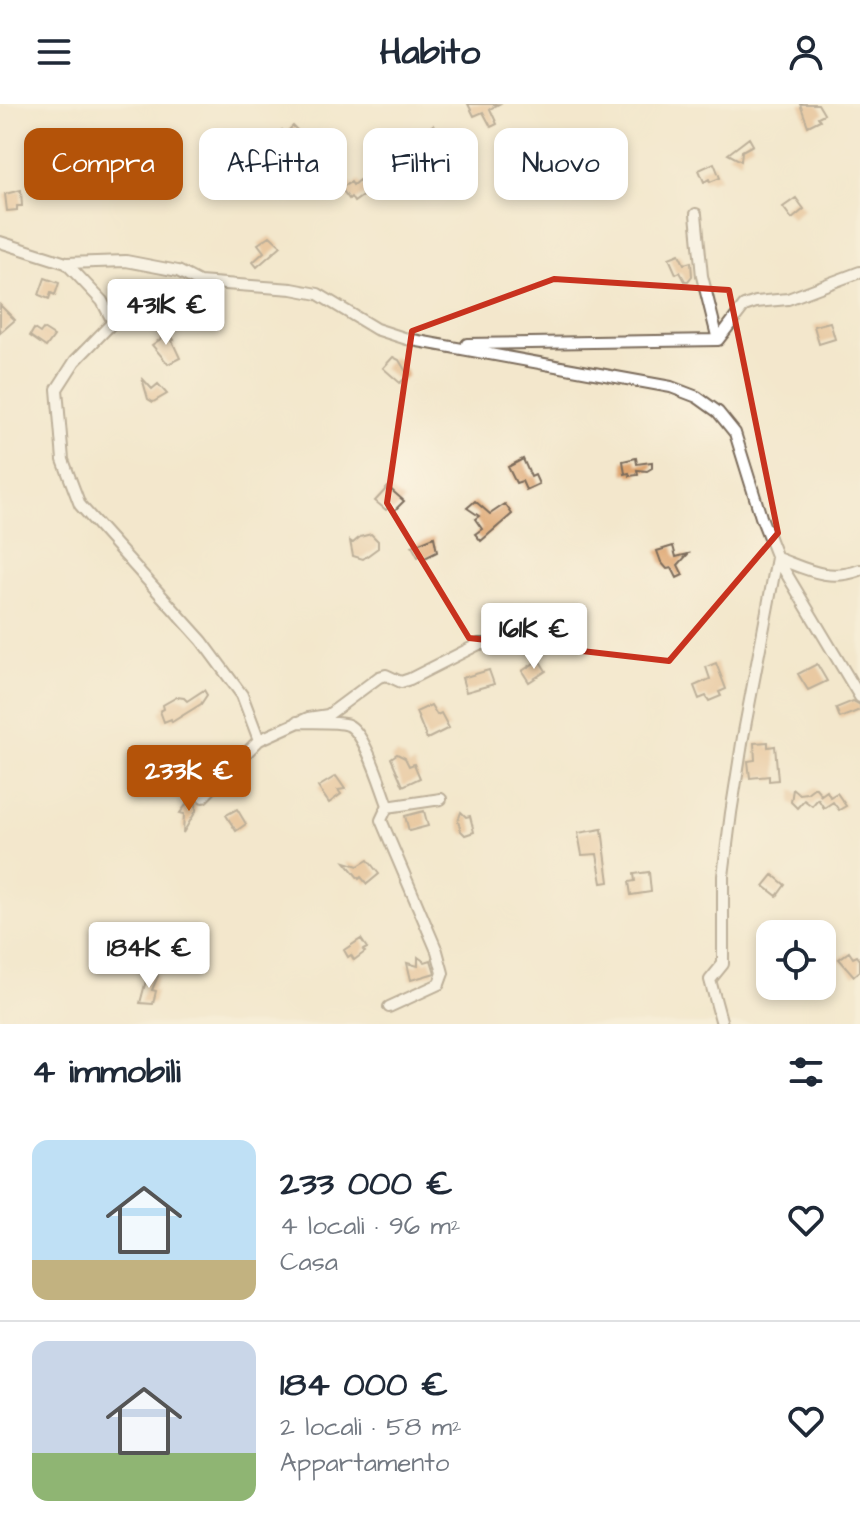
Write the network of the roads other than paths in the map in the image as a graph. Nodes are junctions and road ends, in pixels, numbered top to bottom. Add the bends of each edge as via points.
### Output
1 (696, 214) dead end
2 (0, 242) edge
3 (66, 263) junction
4 (860, 272) edge
5 (718, 340) junction
6 (437, 344) junction
7 (777, 558) junction
8 (860, 570) edge
9 (486, 644) dead end
10 (860, 697) edge
11 (297, 722) junction
12 (259, 740) junction
13 (203, 797) dead end
14 (441, 799) dead end
15 (387, 807) junction
16 (389, 1007) dead end
17 (722, 1024) edge

1 - 5 street via 702,276
2 - 3 street
3 - 6 street via 126,261 178,271 199,282 318,294 376,329
3 - 12 street via 102,301 113,322 75,361 57,389 63,460 80,505 202,641 242,695
4 - 5 street via 788,299 744,306
5 - 6 street
6 - 7 street via 671,387 697,397 735,433
7 - 8 street via 827,576
7 - 10 street
7 - 17 street via 731,813 723,876 723,964 710,980
9 - 11 street via 401,682 379,677 328,715
11 - 12 street
11 - 15 street via 345,724 355,730
12 - 13 street
14 - 15 street
15 - 16 street via 381,820 443,973 439,984

